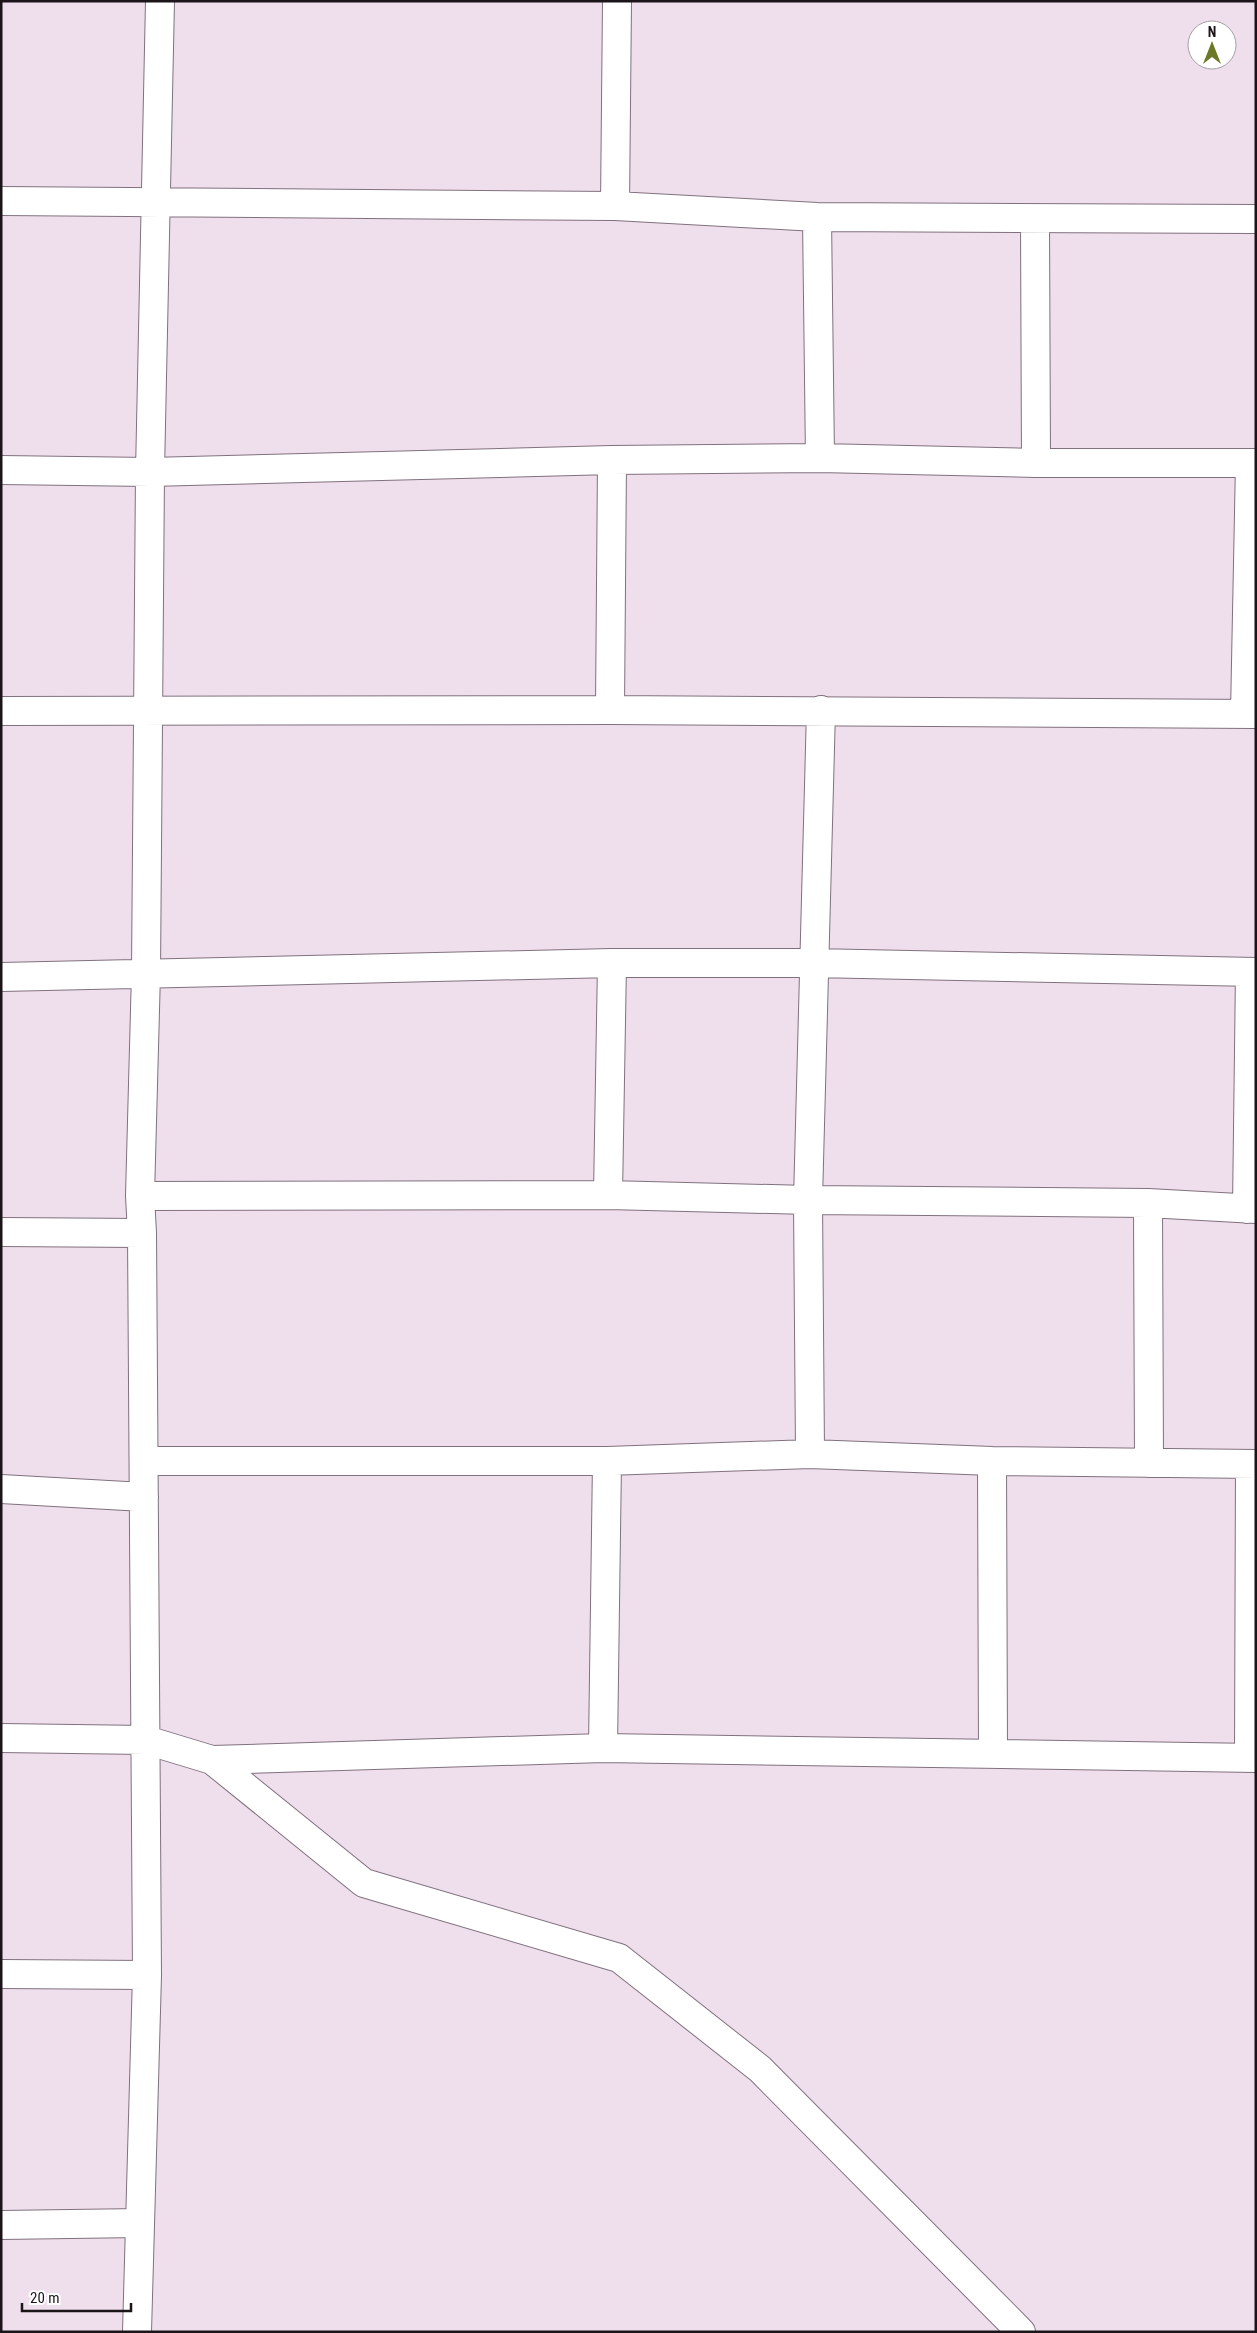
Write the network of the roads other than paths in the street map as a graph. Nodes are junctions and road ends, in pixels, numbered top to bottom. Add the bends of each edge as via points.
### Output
1 (160, 1) edge
2 (617, 1) edge
3 (1, 200) edge
4 (155, 202) junction
5 (615, 206) junction
6 (817, 217) junction
7 (1256, 219) edge
8 (1035, 220) junction
9 (820, 458) junction
10 (612, 460) junction
11 (1036, 463) junction
12 (1253, 463) edge
13 (1, 470) edge
14 (150, 472) junction
15 (146, 710) junction
16 (610, 710) junction
17 (821, 710) junction
18 (1, 711) edge
19 (1250, 714) edge
20 (612, 963) junction
21 (812, 963) junction
22 (146, 972) junction
23 (1253, 972) edge
24 (1, 977) edge
25 (608, 1195) junction
26 (140, 1196) junction
27 (808, 1200) junction
28 (1148, 1203) junction
29 (1252, 1209) edge
30 (1, 1232) edge
31 (142, 1234) junction
32 (810, 1454) junction
33 (144, 1461) junction
34 (607, 1462) junction
35 (992, 1462) junction
36 (1149, 1463) junction
37 (1253, 1464) edge
38 (1, 1489) edge
39 (144, 1497) junction
40 (1, 1738) edge
41 (146, 1740) junction
42 (603, 1748) junction
43 (993, 1754) junction
44 (1252, 1758) edge
45 (212, 1760) junction
46 (1, 1974) edge
47 (147, 1975) junction
48 (140, 2223) junction
49 (1, 2225) edge
50 (137, 2332) edge
51 (1021, 2332) edge

1 - 4 street
2 - 5 street
3 - 4 street
4 - 5 street
4 - 14 street
5 - 6 street
6 - 8 street
6 - 9 street
7 - 8 street
8 - 11 street
9 - 10 street
9 - 11 street
10 - 14 street
10 - 16 street
11 - 12 street
12 - 19 street
13 - 14 street
14 - 15 street
15 - 16 street
15 - 18 street
15 - 22 street
16 - 17 street
17 - 19 street
17 - 21 street
20 - 21 street
20 - 22 street
20 - 25 street
21 - 23 street
21 - 27 street
22 - 24 street
22 - 26 street
23 - 29 street
25 - 26 street
25 - 27 street
26 - 31 street
27 - 28 street
27 - 32 street
28 - 29 street
28 - 36 street
30 - 31 street
31 - 33 street
32 - 34 street
32 - 35 street
33 - 34 street
33 - 39 street
34 - 42 street
35 - 36 street
35 - 43 street
36 - 37 street
37 - 44 street
38 - 39 street
39 - 41 street
40 - 41 street
41 - 45 street
41 - 47 street
42 - 43 street
42 - 45 street
43 - 44 street
45 - 51 street via 364,1883 619,1958 760,2069
46 - 47 street
47 - 48 street
48 - 49 street
48 - 50 street

